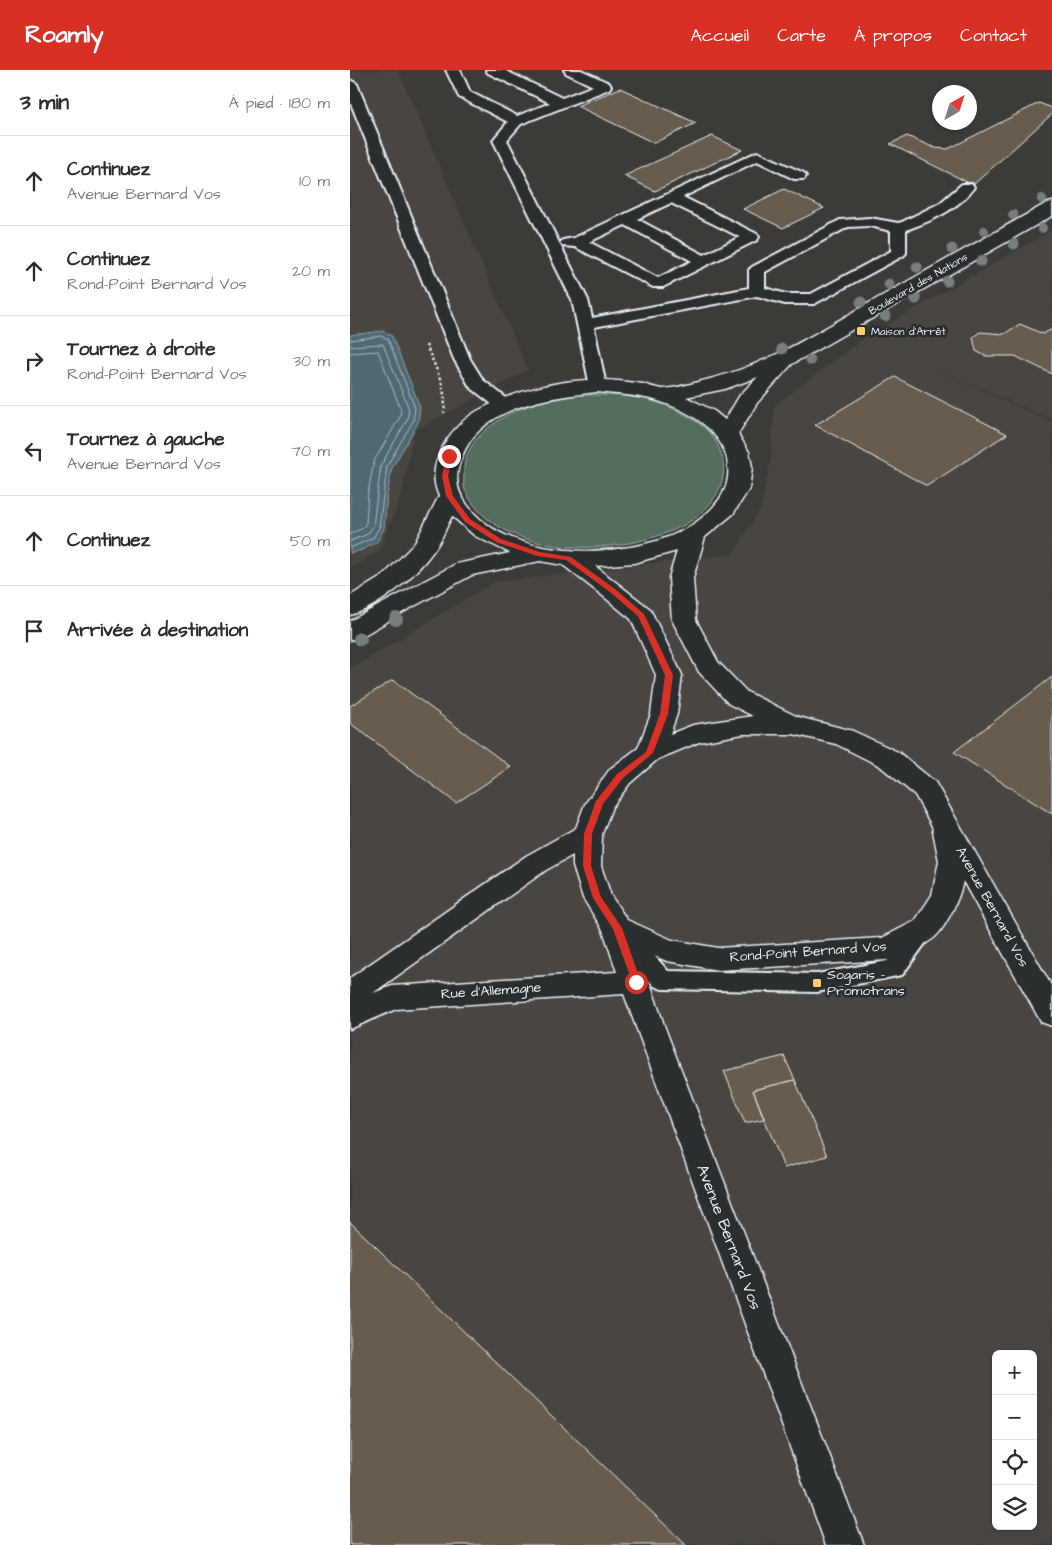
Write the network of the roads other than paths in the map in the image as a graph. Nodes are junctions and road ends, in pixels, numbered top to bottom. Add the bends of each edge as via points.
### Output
1 (453, 70) edge
2 (493, 70) edge
3 (571, 70) edge
4 (350, 84) edge
5 (562, 103) junction
6 (516, 121) junction
7 (799, 176) dead end
8 (967, 187) dead end
9 (671, 197) junction
10 (1052, 208) edge
11 (625, 219) junction
12 (899, 228) junction
13 (577, 242) junction
14 (553, 246) junction
15 (704, 261) junction
16 (757, 290) junction
17 (585, 324) junction
18 (784, 360) junction
19 (598, 386) junction
20 (662, 395) junction
21 (504, 405) junction
22 (728, 433) junction
23 (450, 496) junction
24 (694, 534) junction
25 (539, 554) junction
26 (568, 558) junction
27 (350, 607) edge
28 (350, 632) edge
29 (794, 726) junction
30 (650, 753) junction
31 (946, 826) junction
32 (588, 834) junction
33 (617, 928) junction
34 (636, 982) junction
35 (350, 994) edge
36 (1052, 1014) edge
37 (350, 1017) edge
38 (845, 1545) edge

1 - 6 lane via 464,94
2 - 5 lane
3 - 5 lane via 604,86
4 - 21 lane via 462,359 476,383
5 - 6 lane
6 - 14 lane via 500,140
7 - 9 lane via 757,156
8 - 12 lane via 962,195 922,219
9 - 11 lane
9 - 15 lane via 752,238
10 - 18 street, Boulevard des Nations
11 - 13 lane
11 - 15 lane
12 - 16 lane via 870,222 845,223 756,270
12 - 16 lane via 898,254 814,299 785,299
13 - 14 lane
13 - 15 lane via 658,284
14 - 17 lane via 580,300
16 - 17 lane
17 - 19 lane
18 - 20 street, Boulevard des Nations via 717,384
18 - 22 street, Boulevard des Nations via 748,400
19 - 20 street via 631,388
19 - 21 street via 565,388
20 - 22 street via 700,410
21 - 23 street via 461,437 449,456 445,476
22 - 24 street via 740,458 739,485 723,512
23 - 25 street via 468,521 498,541
23 - 27 street via 425,546 392,581
24 - 26 street via 657,549 614,558
24 - 29 street via 681,578 684,620 708,666 738,698
25 - 26 street
25 - 28 street via 465,570
26 - 30 street via 641,615 669,675 664,714
29 - 30 street, Rond-Point Bernard Vos via 743,725 693,734
29 - 31 street, Rond-Point Bernard Vos via 844,737 889,759 924,789
30 - 32 street, Rond-Point Bernard Vos via 620,776 599,804
31 - 33 street, Rond-Point Bernard Vos via 953,861 946,896 925,929 887,948 718,959 667,950
31 - 36 street, Avenue Bernard Vos
32 - 33 street, Rond-Point Bernard Vos via 587,866 597,898
32 - 35 street via 536,863
33 - 34 street, Avenue Bernard Vos
34 - 37 street, Rue d'Allemagne via 392,998
34 - 38 street, Avenue Bernard Vos via 650,1028

